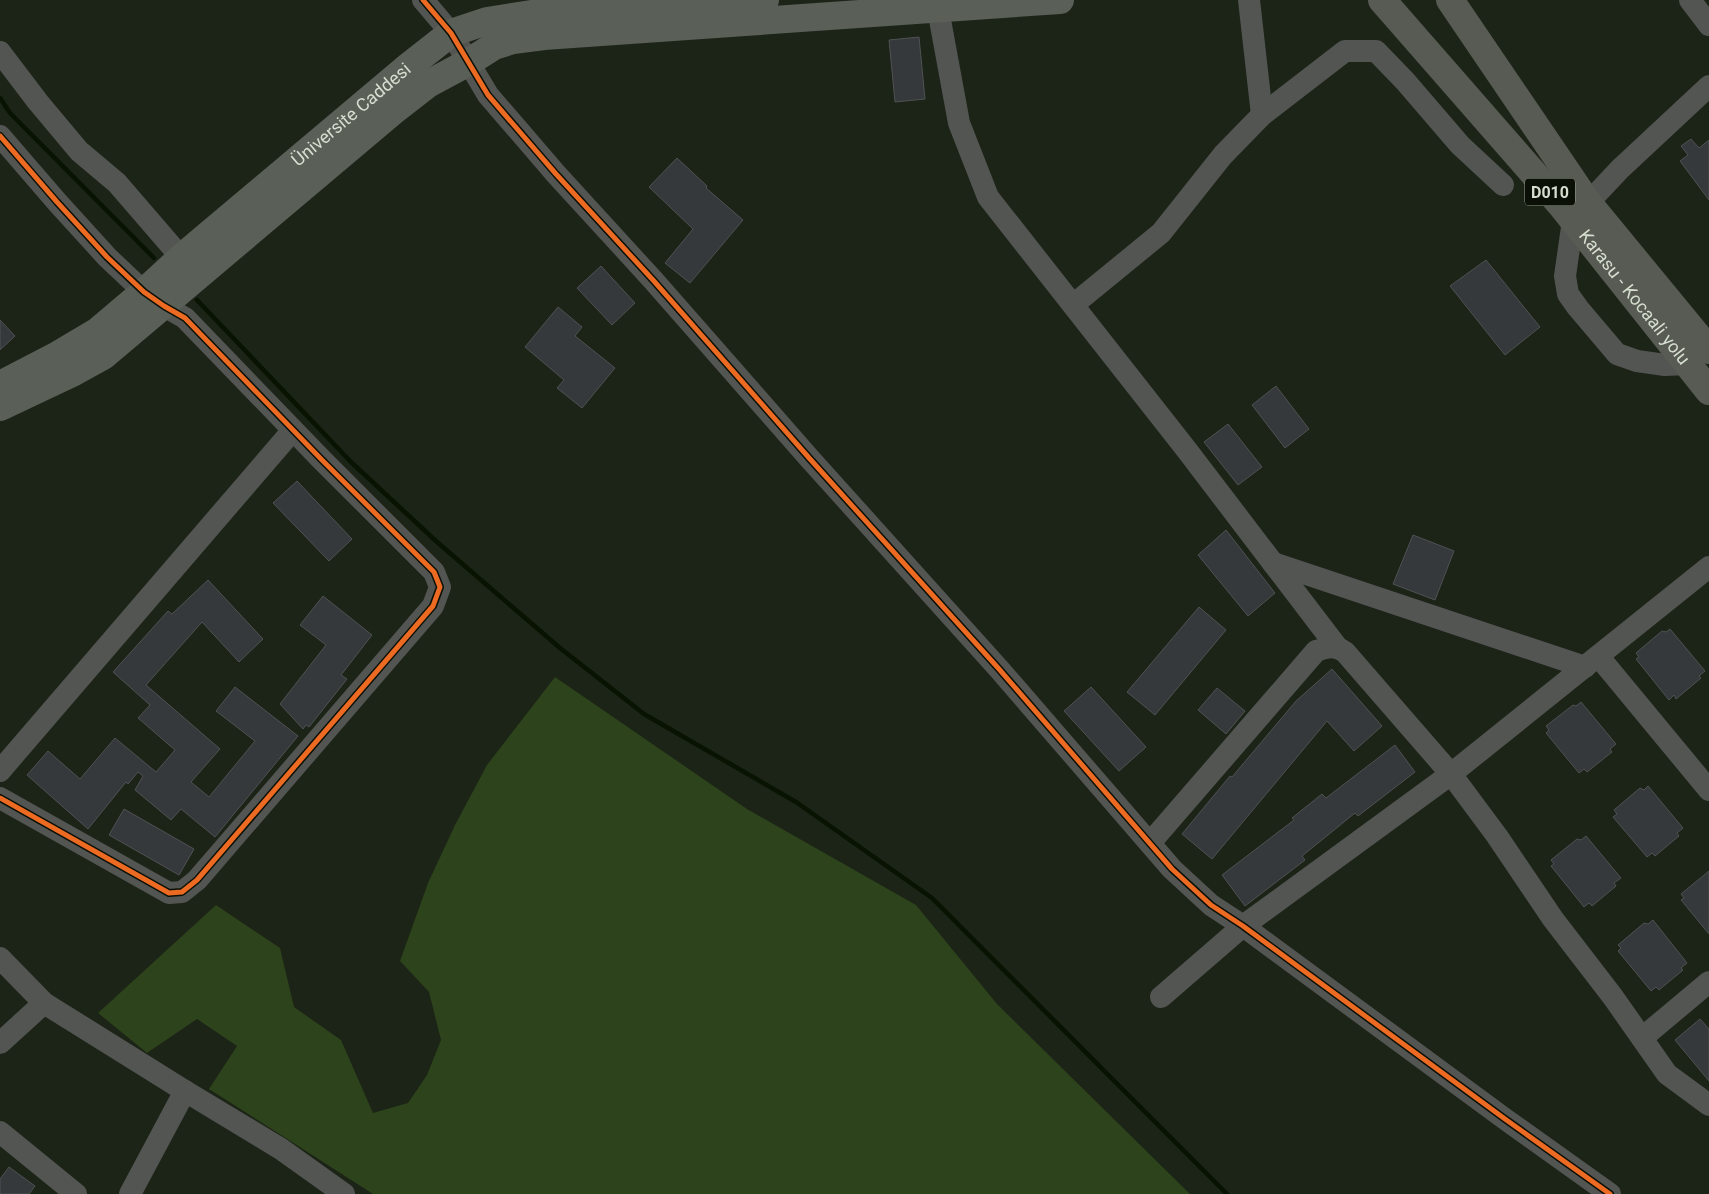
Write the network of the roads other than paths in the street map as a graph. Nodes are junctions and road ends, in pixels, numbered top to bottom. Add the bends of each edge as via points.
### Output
1 (423, 0) edge
2 (765, 0) edge
3 (1060, 0) edge
4 (1249, 0) edge
5 (1382, 0) edge
6 (1450, 0) edge
7 (1690, 0) edge
8 (938, 9) junction
9 (1709, 25) edge
10 (451, 33) junction
11 (0, 52) edge
12 (469, 62) junction
13 (1709, 86) edge
14 (1262, 115) junction
15 (0, 136) edge
16 (1503, 185) dead end
17 (1581, 211) junction
18 (190, 267) junction
19 (154, 299) junction
20 (1073, 305) junction
21 (1699, 357) edge
22 (0, 385) edge
23 (1709, 391) edge
24 (0, 408) edge
25 (293, 430) junction
26 (1273, 563) junction
27 (1709, 567) edge
28 (1337, 647) junction
29 (1592, 662) junction
30 (0, 771) edge
31 (1450, 774) junction
32 (1709, 790) edge
33 (0, 798) edge
34 (1150, 843) junction
35 (1243, 926) junction
36 (0, 958) edge
37 (1709, 982) edge
38 (1160, 997) dead end
39 (44, 1003) junction
40 (1642, 1038) junction
41 (0, 1043) edge
42 (185, 1092) junction
43 (1709, 1105) edge
44 (0, 1132) edge
45 (318, 1186) edge
46 (76, 1194) edge
47 (130, 1194) edge
48 (344, 1194) edge
49 (1610, 1194) edge

1 - 10 street
2 - 10 main road, Üniversite Caddesi via 521,15 487,21
3 - 8 main road
4 - 14 street
5 - 17 highway, Karasu - Kocaali yolu / D010
6 - 17 highway, Karasu - Kocaali yolu / D010
7 - 9 street
8 - 12 main road via 544,36 494,46
8 - 20 street via 959,123 988,197
10 - 12 street
10 - 18 main road, Üniversite Caddesi via 410,66
11 - 18 street via 79,151 116,183
12 - 18 main road via 428,84
12 - 34 street via 488,95 556,174 999,669
13 - 17 street via 1620,169
14 - 16 street via 1345,51 1376,51 1460,145
14 - 20 street via 1223,155 1161,233
15 - 19 street via 101,250
17 - 21 highway, Karasu - Kocaali yolu / D010
17 - 21 street via 1565,276 1568,294 1578,308 1617,354 1665,365
18 - 19 main road, Üniversite Caddesi
19 - 22 main road, Üniversite Caddesi
19 - 24 main road via 103,356
19 - 25 street via 185,318
20 - 26 street
21 - 23 highway, Karasu - Kocaali yolu / D010
25 - 30 street
25 - 33 street via 434,572 440,587 433,606 197,880 182,892 169,893
26 - 28 street
26 - 29 street
27 - 29 street
28 - 31 street via 1345,652
28 - 34 street via 1316,651
29 - 31 street
29 - 32 street
31 - 35 street
31 - 40 street
34 - 35 street via 1172,869 1211,905
35 - 38 street
35 - 49 street
36 - 39 street
37 - 40 street
39 - 41 street
39 - 42 street
40 - 43 street via 1667,1074
42 - 45 street via 281,1150
42 - 47 street
44 - 46 street
45 - 48 street

